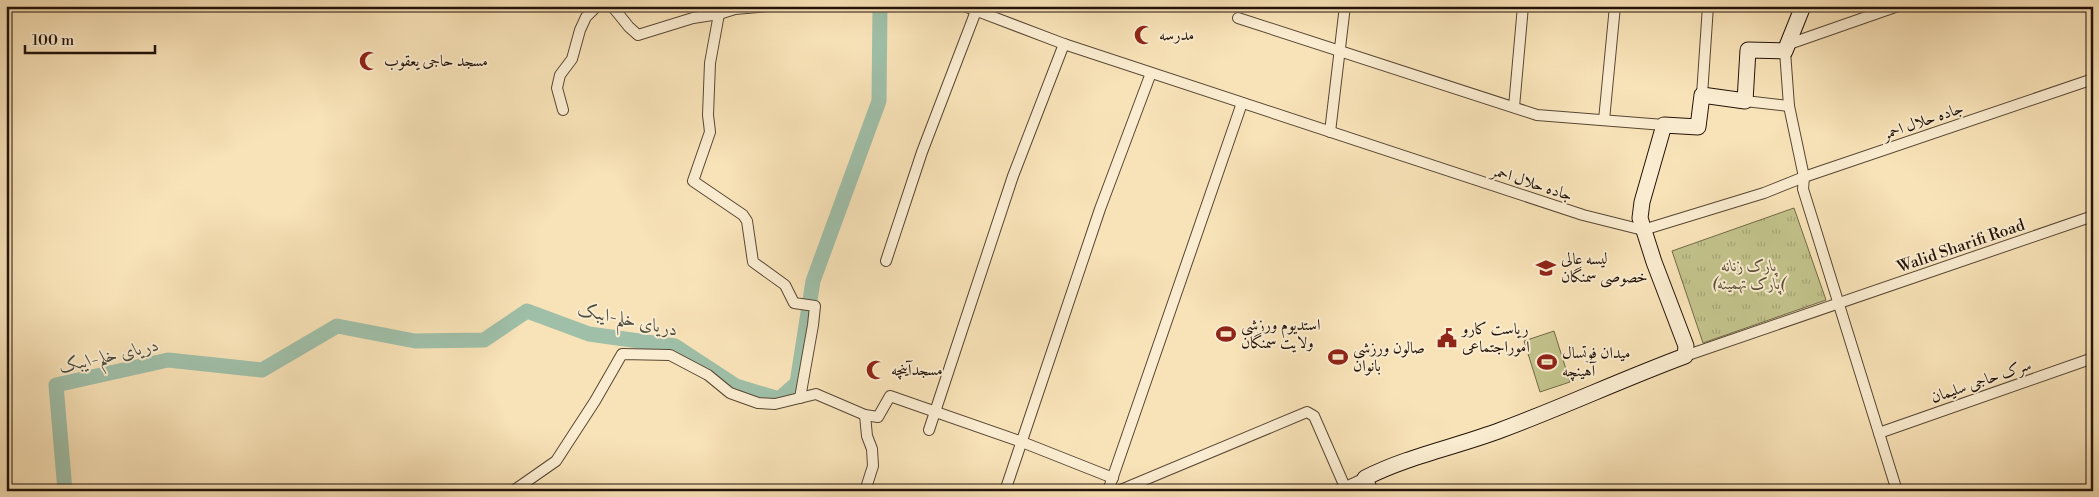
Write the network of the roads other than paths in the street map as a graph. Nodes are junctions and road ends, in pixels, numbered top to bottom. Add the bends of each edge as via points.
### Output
1 (597, 6) edge
2 (612, 6) edge
3 (768, 6) edge
4 (964, 6) edge
5 (1345, 6) edge
6 (1523, 6) edge
7 (1615, 6) edge
8 (1708, 6) edge
9 (1803, 6) edge
10 (1898, 6) edge
11 (976, 11) junction
12 (719, 14) junction
13 (1238, 18) dead end
14 (1064, 44) junction
15 (1787, 48) junction
16 (1340, 51) junction
17 (1151, 73) junction
18 (2093, 79) edge
19 (1702, 95) junction
20 (1745, 101) junction
21 (1242, 103) junction
22 (1789, 106) junction
23 (1514, 107) junction
24 (563, 110) dead end
25 (1604, 120) junction
26 (1664, 125) junction
27 (1330, 132) junction
28 (1804, 177) junction
29 (2093, 216) edge
30 (1642, 230) junction
31 (886, 261) dead end
32 (1838, 304) junction
33 (1685, 356) junction
34 (2093, 358) edge
35 (800, 398) junction
36 (936, 412) junction
37 (865, 415) junction
38 (929, 430) dead end
39 (1879, 433) junction
40 (1022, 442) junction
41 (1113, 478) junction
42 (1368, 485) edge
43 (1341, 489) edge
44 (513, 491) edge
45 (864, 491) edge
46 (1005, 491) edge
47 (1108, 491) edge
48 (1118, 491) edge
49 (1897, 491) edge

1 - 24 street via 583,23 572,59 560,75 557,88
2 - 12 street via 638,34
3 - 12 street
4 - 11 street, جاده حلال احمر
5 - 16 street
6 - 23 street
7 - 25 street
8 - 19 street
9 - 15 street
10 - 15 street
11 - 14 street, جاده حلال احمر
11 - 31 street via 922,152
12 - 35 street via 710,63 710,132 693,181 747,221 753,262 785,285 794,303 815,306
13 - 16 street
14 - 17 street, جاده حلال احمر
14 - 36 street via 1013,176
15 - 20 street via 1748,50
15 - 22 street
16 - 23 street
16 - 27 street
17 - 21 street, جاده حلال احمر
17 - 40 street via 1100,209
18 - 28 street, جاده حلال احمر
19 - 20 street
19 - 26 street via 1698,127
20 - 22 street
21 - 27 street, جاده حلال احمر
21 - 41 street
22 - 28 street
23 - 25 street via 1537,115
25 - 26 street
26 - 30 street via 1642,202
27 - 30 street, جاده حلال احمر via 1583,215
28 - 30 street, جاده حلال احمر via 1764,193
28 - 32 street via 1803,190
29 - 32 street, Walid Sharifi Road
30 - 33 street via 1676,315 1686,346
32 - 33 street, Walid Sharifi Road
32 - 39 street
33 - 42 street via 1501,431 1408,460
34 - 39 street, سرک حاجی سلیمان
35 - 37 street via 816,394
35 - 44 street via 775,404 758,403 730,393 708,374 670,355 622,354 556,461
36 - 37 street via 890,396 878,417
36 - 38 street
36 - 40 street
37 - 45 street via 873,466
39 - 49 street
40 - 41 street
40 - 46 street
41 - 47 street
42 - 43 street
43 - 48 street via 1314,416 1307,412

